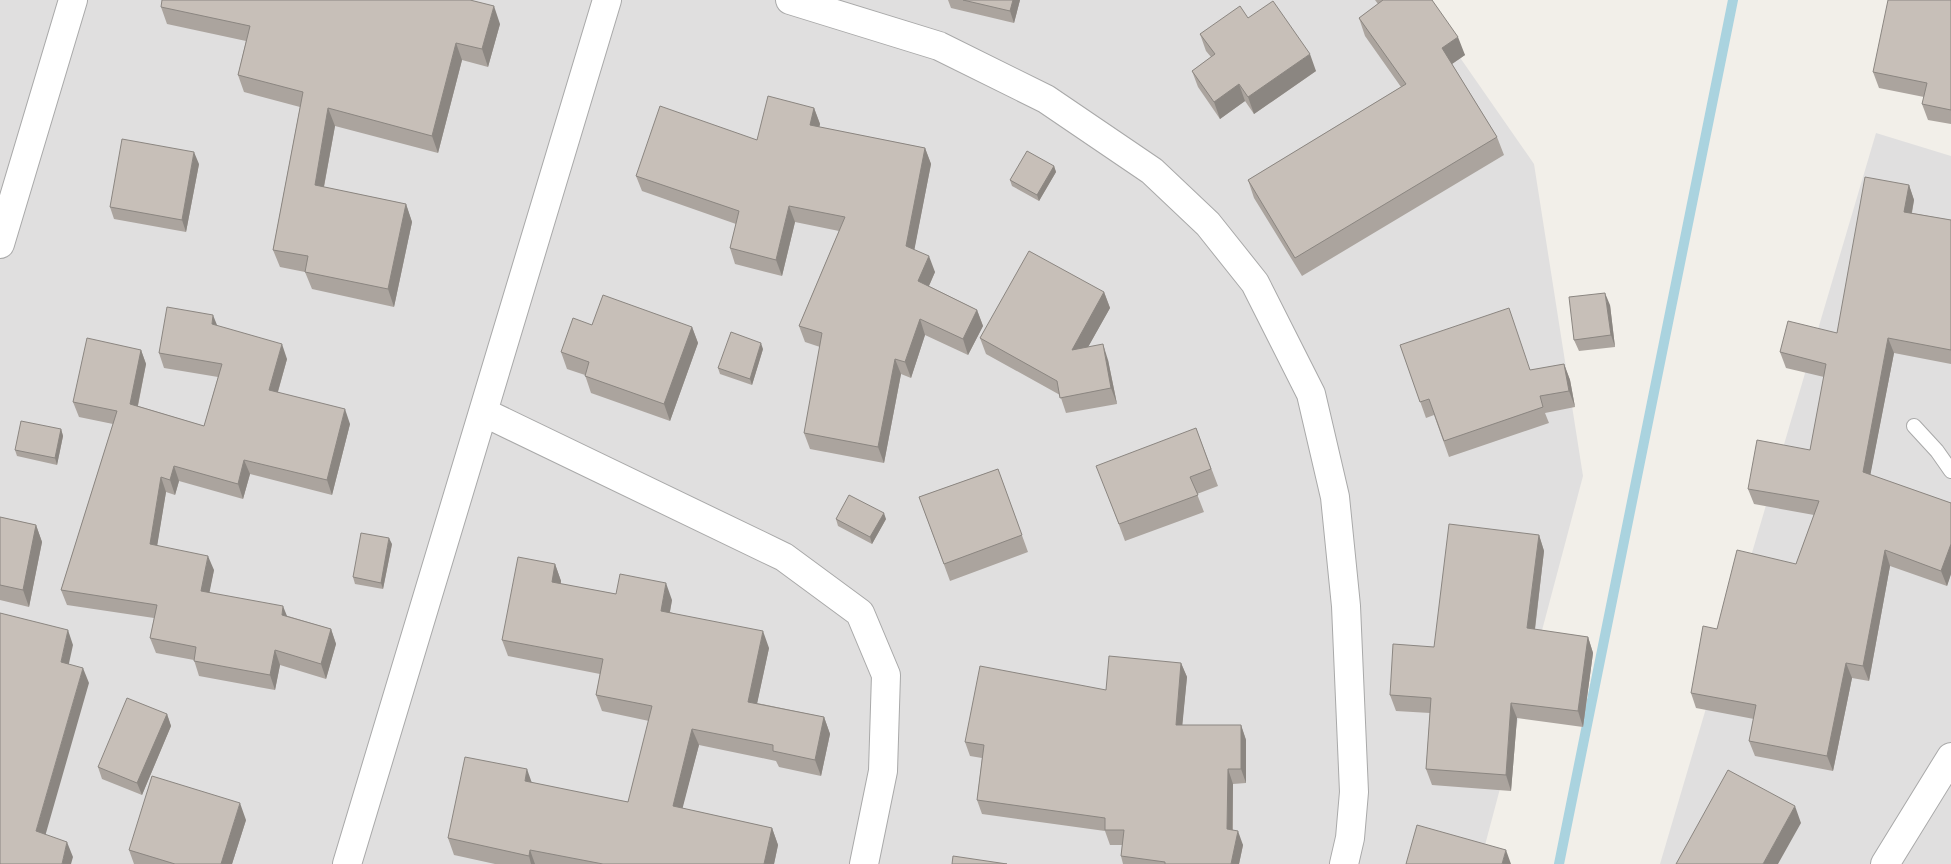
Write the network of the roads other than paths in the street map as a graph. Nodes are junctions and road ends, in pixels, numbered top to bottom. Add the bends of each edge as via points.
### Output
1 (74, 0) edge
2 (607, 0) edge
3 (790, 0) edge
4 (0, 244) edge
5 (483, 412) junction
6 (1914, 426) dead end
7 (1951, 471) edge
8 (1951, 757) edge
9 (347, 864) edge
10 (864, 864) edge
11 (1344, 864) edge
12 (1885, 864) edge

1 - 4 street
2 - 5 street
3 - 11 street via 939,46 1046,98 1152,171 1208,224 1255,283 1311,394 1335,497 1346,606 1354,792
5 - 9 street
5 - 10 street via 784,557 860,614 886,675 883,771
6 - 7 lane
8 - 12 street

